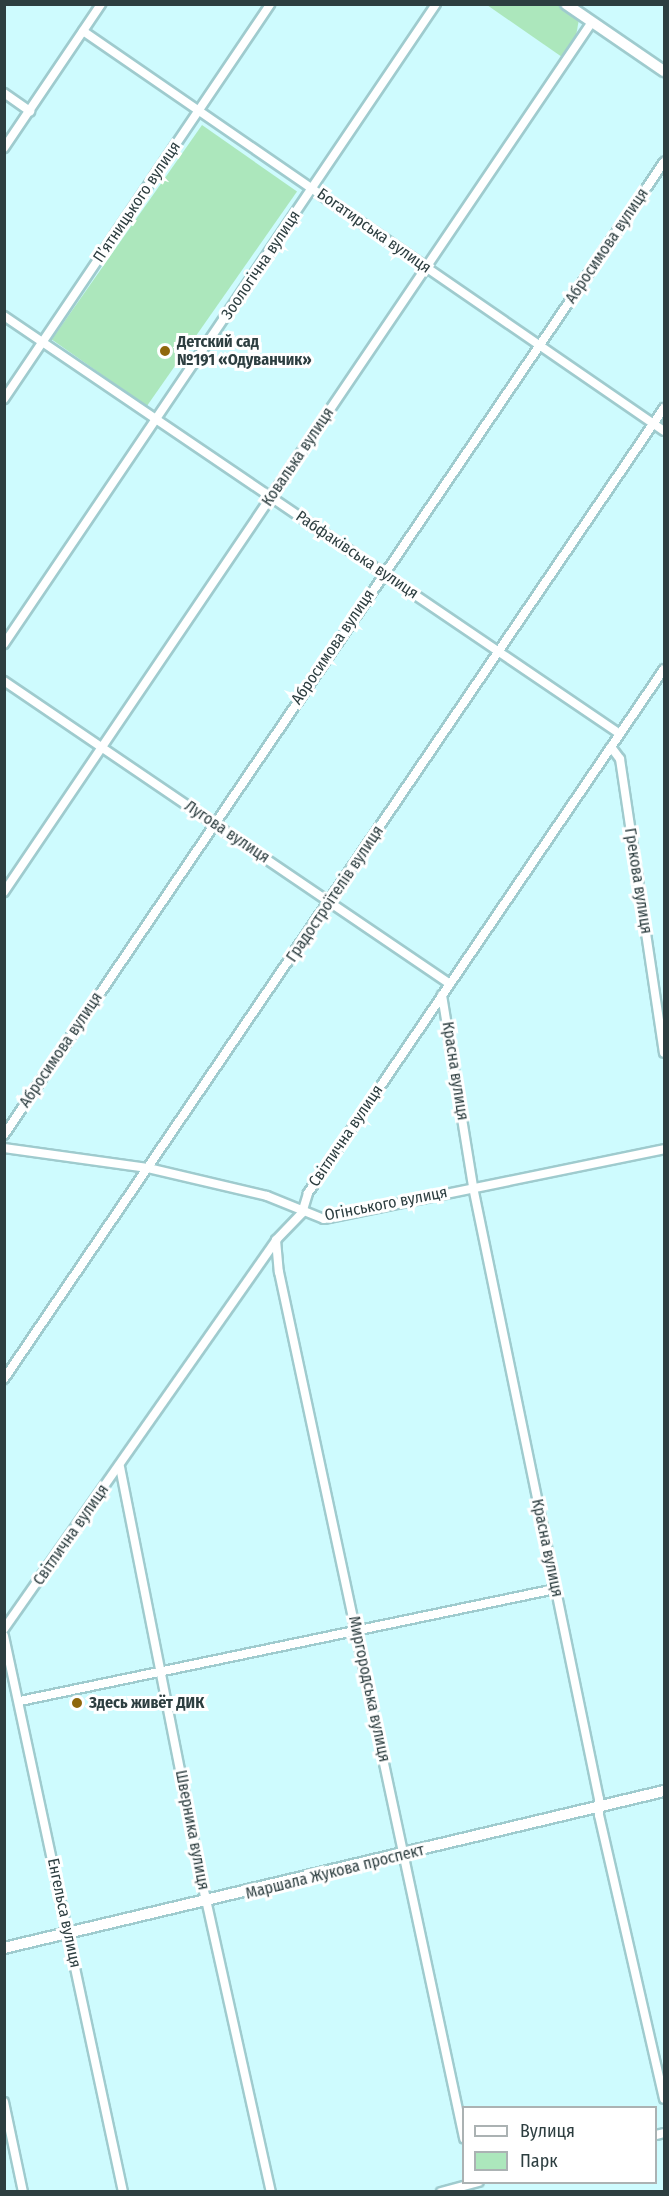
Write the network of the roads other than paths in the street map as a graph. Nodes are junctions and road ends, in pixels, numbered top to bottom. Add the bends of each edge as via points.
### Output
1 (101, 4) edge
2 (270, 4) edge
3 (436, 4) edge
4 (566, 4) edge
5 (592, 22) junction
6 (83, 31) junction
7 (664, 70) edge
8 (4, 93) edge
9 (199, 110) junction
10 (30, 111) junction
11 (4, 148) edge
12 (664, 162) edge
13 (312, 189) junction
14 (426, 267) junction
15 (4, 316) edge
16 (43, 342) junction
17 (539, 345) junction
18 (4, 399) edge
19 (664, 408) edge
20 (157, 419) junction
21 (654, 424) junction
22 (664, 431) edge
23 (271, 497) junction
24 (383, 573) junction
25 (4, 644) edge
26 (499, 652) junction
27 (664, 669) edge
28 (4, 681) edge
29 (620, 734) junction
30 (102, 747) junction
31 (611, 747) junction
32 (214, 823) junction
33 (4, 892) edge
34 (329, 902) junction
35 (450, 984) junction
36 (442, 995) junction
37 (664, 1053) edge
38 (4, 1135) edge
39 (4, 1148) edge
40 (664, 1149) edge
41 (148, 1168) junction
42 (473, 1187) junction
43 (302, 1213) junction
44 (276, 1240) junction
45 (4, 1379) edge
46 (120, 1467) junction
47 (555, 1589) junction
48 (4, 1629) edge
49 (357, 1633) junction
50 (4, 1635) edge
51 (161, 1673) junction
52 (20, 1701) junction
53 (664, 1791) edge
54 (598, 1807) junction
55 (405, 1854) junction
56 (207, 1903) junction
57 (68, 1935) junction
58 (4, 1948) edge
59 (664, 2099) edge
60 (4, 2102) edge
61 (462, 2128) edge
62 (475, 2185) edge
63 (23, 2192) edge
64 (123, 2192) edge
65 (271, 2192) edge
66 (441, 2192) edge

1 - 6 street
2 - 9 street, П’ятницького вулиця
3 - 13 street, Зоологічна вулиця
4 - 5 street
5 - 7 street
5 - 14 street, Ковалька вулиця
6 - 9 street, Богатирська вулиця
6 - 10 street
8 - 10 street
9 - 13 street, Богатирська вулиця
9 - 16 street, П’ятницького вулиця
10 - 11 street
12 - 17 street, Абросимова вулиця
13 - 14 street, Богатирська вулиця
13 - 20 street, Зоологічна вулиця
14 - 17 street, Богатирська вулиця
14 - 23 street, Ковалька вулиця
15 - 16 street, Рабфаківська вулиця
16 - 18 street, П’ятницького вулиця
16 - 20 street, Рабфаківська вулиця
17 - 21 street, Богатирська вулиця
17 - 24 street, Абросимова вулиця
19 - 21 street, Градостроїтелiв вулиця
20 - 23 street, Рабфаківська вулиця
20 - 25 street, Зоологічна вулиця
21 - 22 street, Богатирська вулиця
21 - 26 street, Градостроїтелiв вулиця
23 - 24 street, Рабфаківська вулиця
23 - 30 street, Ковалька вулиця
24 - 26 street, Рабфаківська вулиця
24 - 32 street, Абросимова вулиця
26 - 29 street, Рабфаківська вулиця
26 - 34 street, Градостроїтелiв вулиця
27 - 29 street, Світлична вулиця
28 - 30 street, Лугова вулиця
29 - 31 street, Світлична вулиця
30 - 32 street, Лугова вулиця
30 - 33 street, Ковалька вулиця
31 - 35 street, Світлична вулиця
31 - 37 street, Грекова вулиця via 620,759
32 - 34 street, Лугова вулиця
32 - 38 street, Абросимова вулиця
34 - 35 street, Лугова вулиця
34 - 41 street, Градостроїтелiв вулиця
35 - 36 street, Світлична вулиця
36 - 42 street, Красна вулиця
36 - 43 street, Світлична вулиця via 308,1193
39 - 41 street, Огінського вулиця
40 - 42 street, Огінського вулиця
41 - 43 street, Огінського вулиця via 267,1196
41 - 45 street, Градостроїтелiв вулиця
42 - 43 street, Огінського вулиця via 324,1219
42 - 47 street, Красна вулиця
43 - 44 street, Світлична вулиця
44 - 46 street, Світлична вулиця
44 - 49 street, Миргородська вулиця via 279,1272
46 - 48 street, Світлична вулиця
46 - 51 street, Шверника вулиця
47 - 49 street
47 - 54 street, Красна вулиця
49 - 51 street
49 - 55 street, Миргородська вулиця
50 - 52 street, Енгельса вулиця
51 - 52 street
51 - 56 street, Шверника вулиця
52 - 57 street, Енгельса вулиця
53 - 54 street, Маршала Жукова проспект
54 - 55 street, Маршала Жукова проспект
54 - 59 street, Красна вулиця
55 - 56 street, Маршала Жукова проспект
55 - 61 street, Миргородська вулиця
56 - 57 street, Маршала Жукова проспект
56 - 65 street, Шверника вулиця
57 - 58 street, Маршала Жукова проспект
57 - 64 street, Енгельса вулиця
60 - 63 street
62 - 66 street

